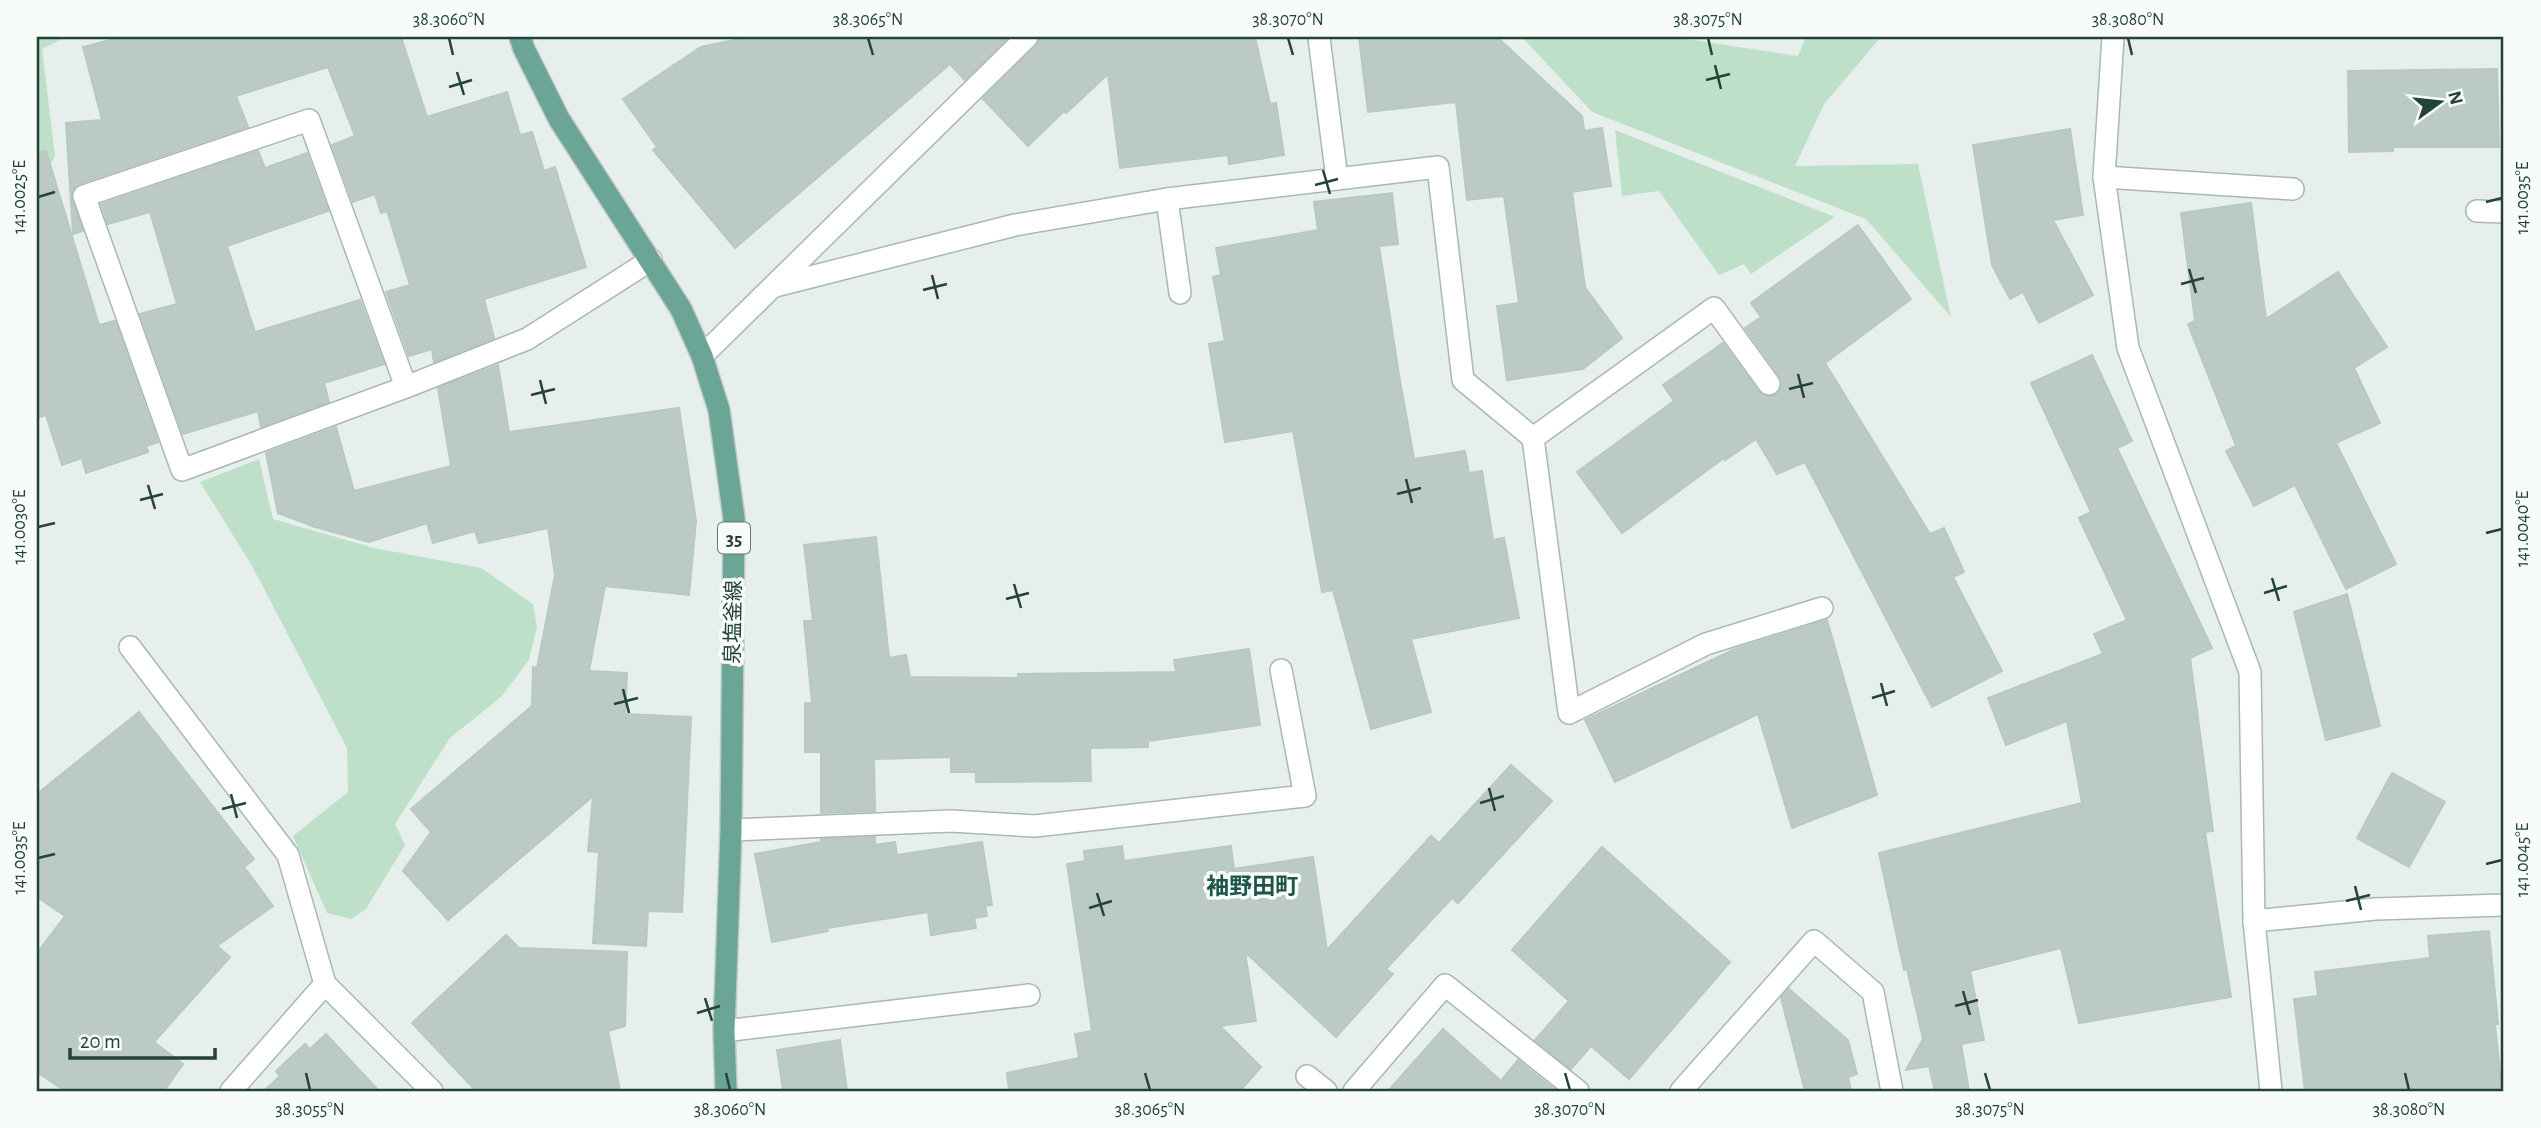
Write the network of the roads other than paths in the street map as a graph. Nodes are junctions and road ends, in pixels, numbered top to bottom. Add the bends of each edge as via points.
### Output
1 (520, 37) edge
2 (1027, 37) edge
3 (2113, 37) edge
4 (1319, 38) edge
5 (2104, 177) junction
6 (1337, 179) junction
7 (2293, 189) dead end
8 (1167, 199) junction
9 (2477, 211) dead end
10 (2504, 212) edge
11 (651, 260) junction
12 (775, 286) junction
13 (1180, 293) dead end
14 (702, 356) junction
15 (1769, 384) dead end
16 (406, 387) junction
17 (1533, 438) junction
18 (1822, 608) dead end
19 (130, 647) dead end
20 (1281, 670) dead end
21 (731, 830) junction
22 (2504, 905) edge
23 (2254, 921) junction
24 (325, 984) junction
25 (1029, 995) dead end
26 (724, 1031) junction
27 (1307, 1076) dead end
28 (231, 1091) edge
29 (432, 1091) edge
30 (726, 1091) edge
31 (1326, 1091) edge
32 (1354, 1091) edge
33 (1578, 1091) edge
34 (1681, 1091) edge
35 (1892, 1091) edge
36 (2271, 1091) edge

1 - 11 main road, 泉塩釜線 / 35 via 559,119
2 - 12 street
3 - 5 street
4 - 6 street
5 - 7 street
5 - 23 street via 2128,348 2250,672
6 - 8 street
6 - 17 street via 1438,167 1464,380
8 - 12 street via 1015,225
8 - 13 street
9 - 10 street
11 - 14 main road, 泉塩釜線 / 35 via 681,309
11 - 16 street via 527,339
12 - 14 street
14 - 21 main road, 泉塩釜線 / 35 via 719,410 734,518
15 - 17 street via 1714,308
16 - 16 street via 309,120 84,197 182,470
17 - 18 street via 1569,713 1706,644
19 - 24 street via 288,855
20 - 21 street via 1306,796 1035,826 951,821
21 - 26 main road, 泉塩釜線 / 35
22 - 23 street via 2375,909
23 - 36 street
24 - 28 street
24 - 29 street
25 - 26 street
26 - 30 main road, 泉塩釜線 / 35
27 - 31 street
32 - 33 street via 1445,985
34 - 35 street via 1814,941 1873,992

